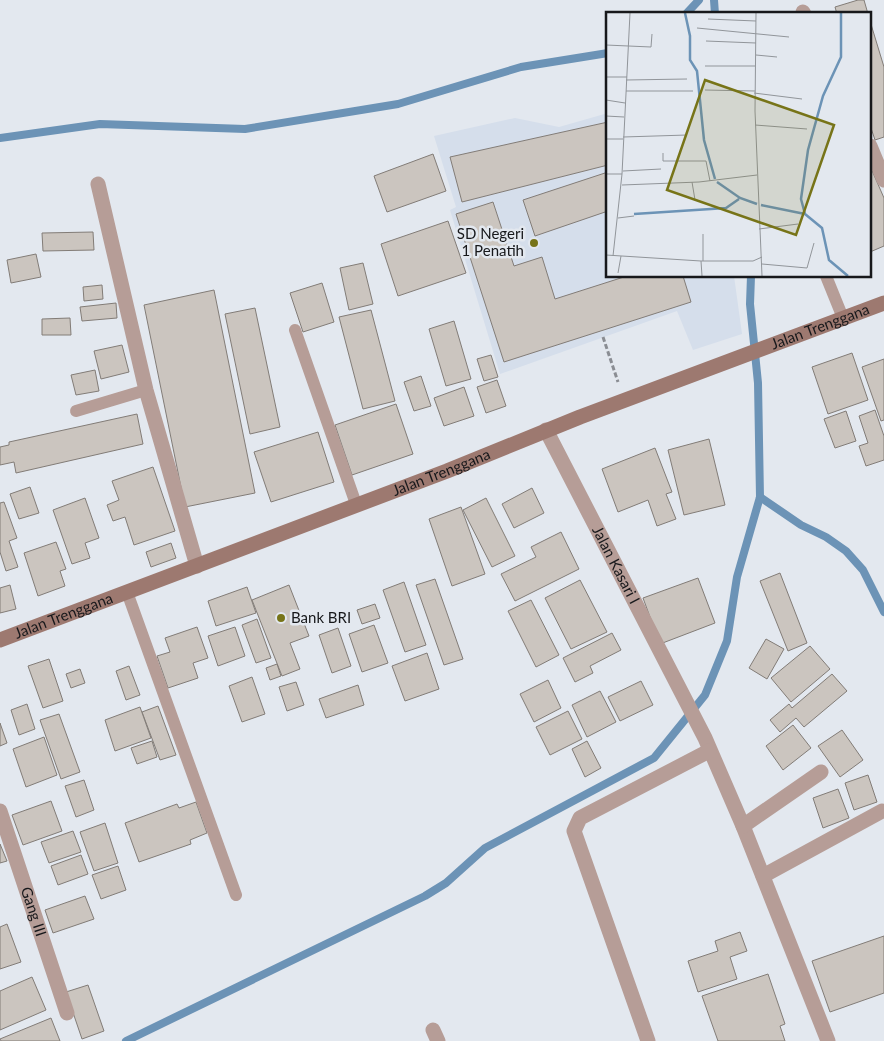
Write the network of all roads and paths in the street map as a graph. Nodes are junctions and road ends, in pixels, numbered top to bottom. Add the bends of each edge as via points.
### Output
1 (872, 151) edge
2 (884, 180) edge
3 (98, 184) dead end
4 (827, 278) edge
5 (884, 303) edge
6 (842, 318) junction
7 (296, 330) dead end
8 (603, 338) dead end
9 (618, 378) dead end
10 (146, 390) junction
11 (76, 412) dead end
12 (546, 430) junction
13 (356, 504) junction
14 (197, 566) junction
15 (127, 592) junction
16 (0, 640) edge
17 (707, 744) junction
18 (821, 772) dead end
19 (0, 811) edge
20 (882, 811) dead end
21 (743, 826) junction
22 (763, 876) junction
23 (236, 896) dead end
24 (67, 1013) dead end
25 (648, 1041) edge
26 (828, 1041) edge

1 - 2 street
3 - 10 street
4 - 6 lane
5 - 6 main road, Jalan Trenggana
6 - 12 main road, Jalan Trenggana
7 - 13 lane
8 - 9 path
10 - 11 lane
10 - 14 street
12 - 13 main road, Jalan Trenggana
12 - 17 street, Jalan Kasari I
13 - 14 main road, Jalan Trenggana
14 - 15 main road, Jalan Trenggana
15 - 16 main road, Jalan Trenggana
15 - 23 lane
17 - 21 street, Jalan Kasari I
17 - 25 street via 580,818 574,831
18 - 21 street
19 - 24 street, Gang III
20 - 22 street
21 - 22 street, Jalan Kasari I
22 - 26 street, Jalan Kasari I

